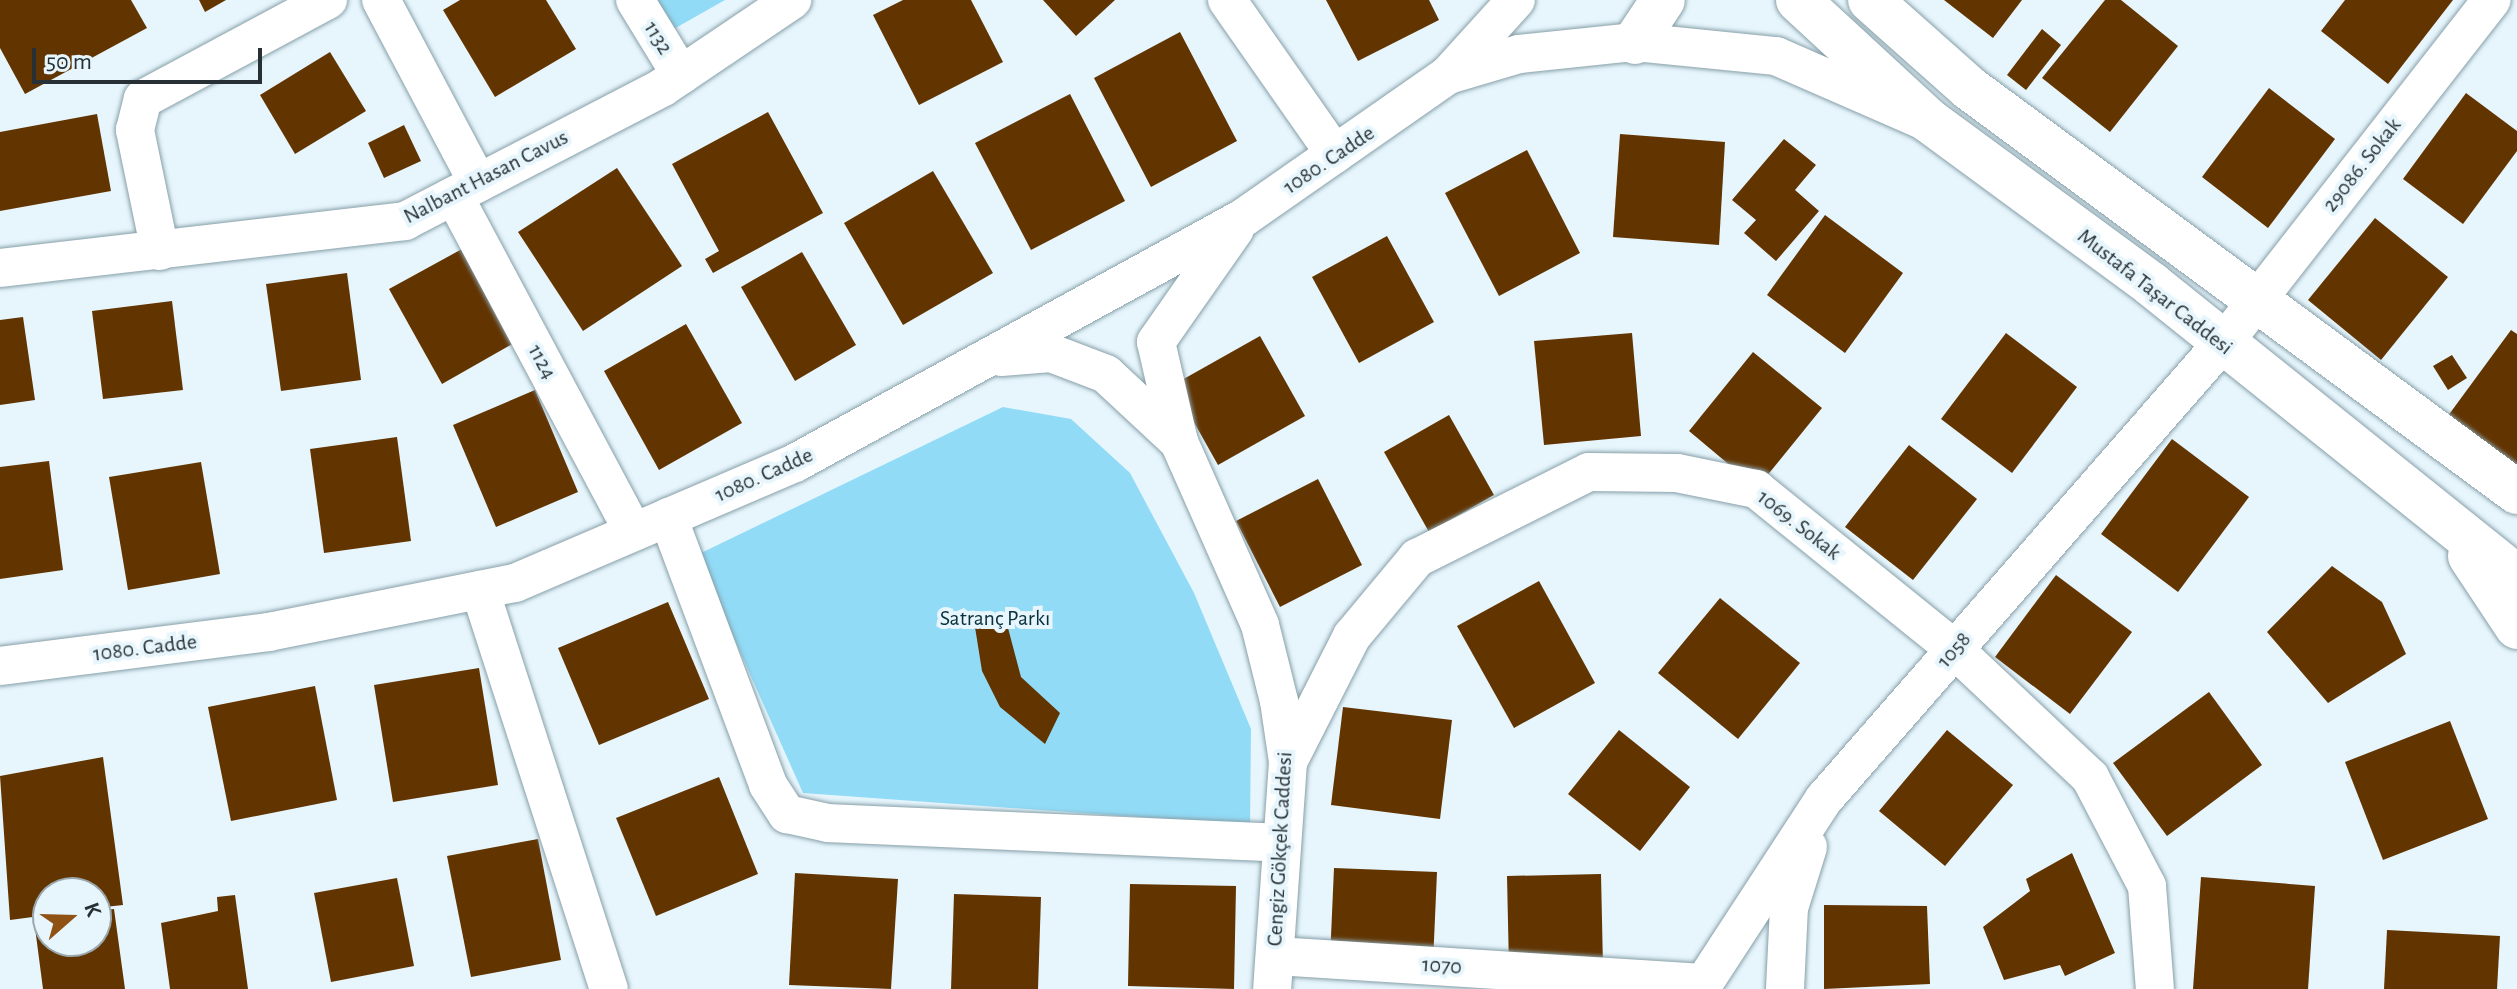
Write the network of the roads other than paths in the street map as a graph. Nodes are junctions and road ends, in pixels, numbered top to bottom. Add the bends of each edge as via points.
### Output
1 (328, 0) edge
2 (381, 0) edge
3 (635, 0) edge
4 (792, 0) edge
5 (1227, 0) edge
6 (1516, 0) edge
7 (1663, 0) edge
8 (1798, 0) edge
9 (1870, 0) edge
10 (2492, 0) edge
11 (2509, 0) edge
12 (2517, 7) edge
13 (1635, 42) junction
14 (681, 75) junction
15 (1448, 75) junction
16 (1937, 126) junction
17 (1335, 154) junction
18 (466, 190) junction
19 (1243, 218) junction
20 (160, 251) junction
21 (0, 268) edge
22 (2236, 326) junction
23 (990, 358) junction
24 (1179, 442) junction
25 (2517, 492) edge
26 (668, 517) junction
27 (2443, 519) junction
28 (631, 528) junction
29 (2517, 577) edge
30 (480, 590) junction
31 (2517, 627) edge
32 (1954, 649) junction
33 (0, 666) edge
34 (1288, 762) junction
35 (1824, 799) junction
36 (1282, 843) junction
37 (1274, 972) edge
38 (1702, 986) edge
39 (609, 989) edge
40 (1785, 989) edge
41 (2155, 989) edge

1 - 20 street via 143,99 135,130
2 - 18 street, 1124
3 - 14 street, 1132
4 - 14 street, Nalbant Hasan Cavus
5 - 17 street
6 - 15 street
7 - 13 main road
8 - 16 main road, Mustafa Taşar Caddesi
9 - 22 main road, Mustafa Taşar Caddesi
10 - 22 street, 29086. Sokak
11 - 12 street
13 - 15 street via 1519,54
13 - 16 street via 1776,56
14 - 18 street, Nalbant Hasan Cavus
15 - 17 street, 1080. Cadde
16 - 22 main road, Mustafa Taşar Caddesi
17 - 19 street, 1080. Cadde
18 - 20 street, Nalbant Hasan Cavus via 405,221
18 - 28 street, 1124
19 - 23 street, 1080. Cadde
19 - 24 street via 1156,342
20 - 21 street, Nalbant Hasan Cavus
22 - 25 main road, Mustafa Taşar Caddesi
22 - 27 main road, Mustafa Taşar Caddesi
22 - 32 street, 1058
23 - 24 street via 1051,353 1106,374
23 - 26 street, 1080. Cadde via 795,463
24 - 34 street, Cengiz Gökçek Caddesi via 1260,625
26 - 28 street, 1080. Cadde
26 - 36 street via 768,785 787,814 828,823
27 - 29 main road, Mustafa Taşar Caddesi
27 - 31 main road
28 - 30 street, 1080. Cadde via 515,583
30 - 33 street, 1080. Cadde via 269,632
30 - 39 street
32 - 34 street, 1069. Sokak via 1756,489 1677,473 1589,472 1417,558 1352,636
32 - 35 street, 1058
32 - 41 street, 1069. Sokak via 2090,777 2147,886
34 - 36 street, Cengiz Gökçek Caddesi
35 - 38 street, 1058
35 - 40 street via 1789,908
36 - 37 street, Cengiz Gökçek Caddesi
37 - 38 street, 1070

